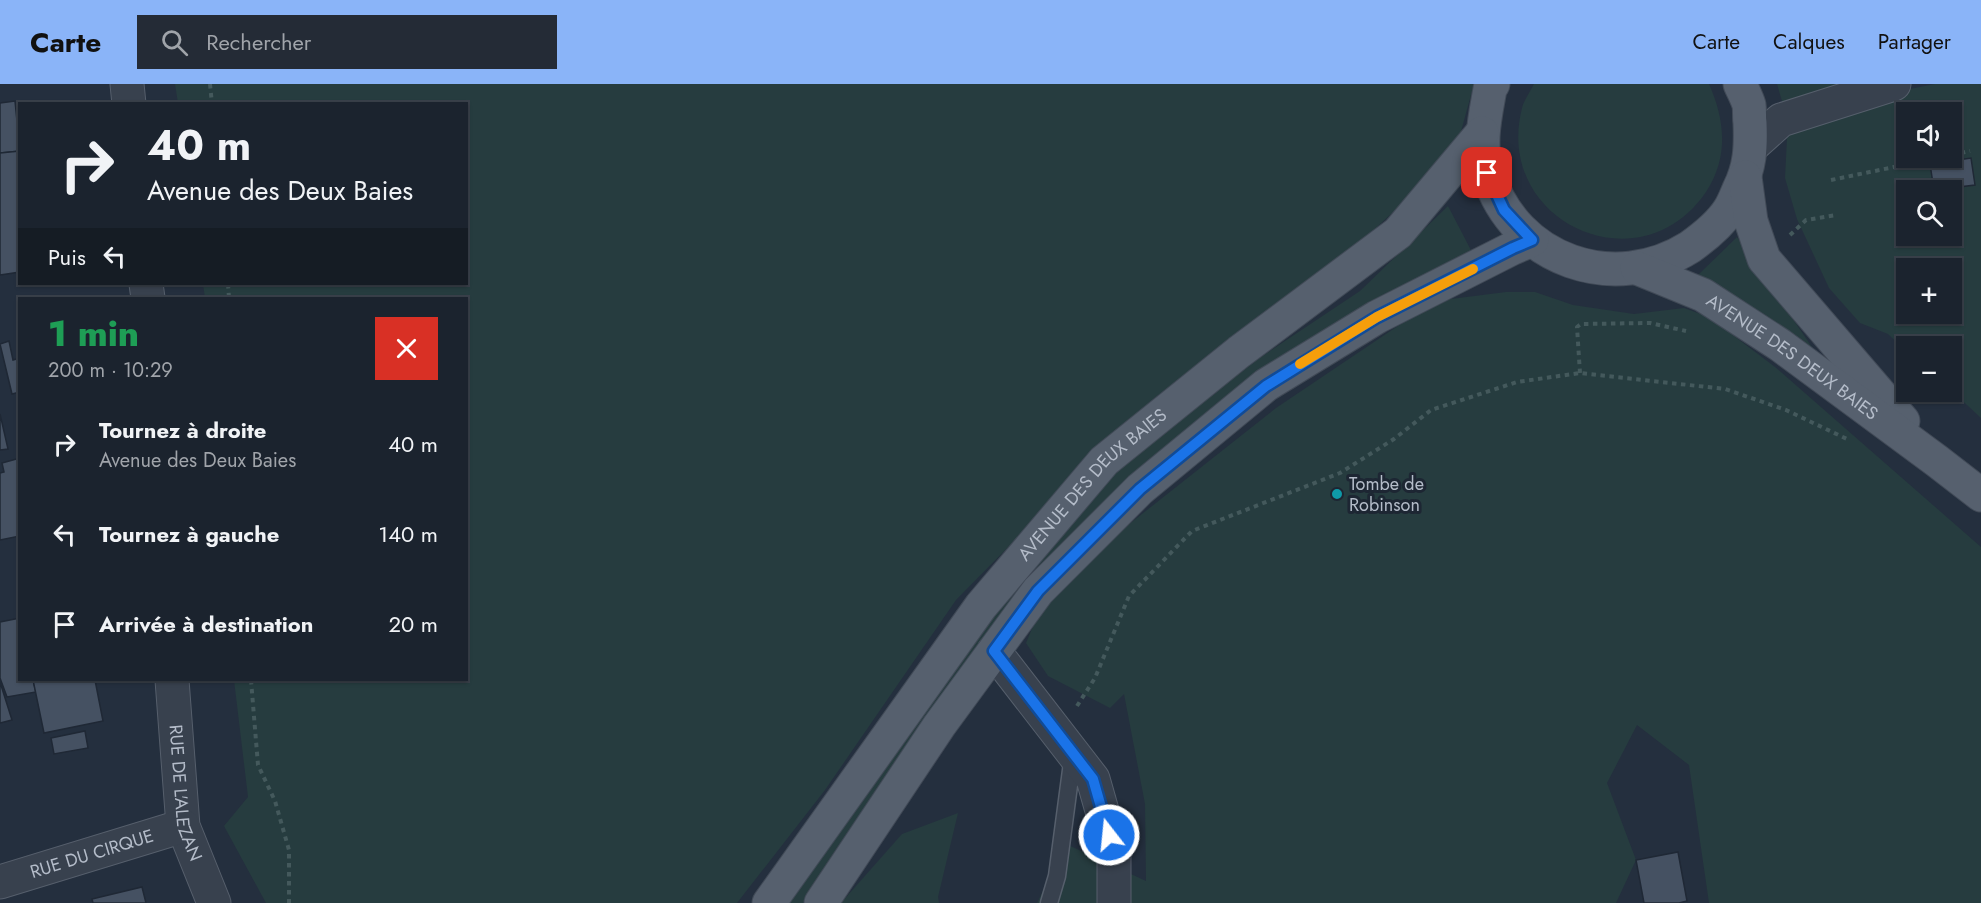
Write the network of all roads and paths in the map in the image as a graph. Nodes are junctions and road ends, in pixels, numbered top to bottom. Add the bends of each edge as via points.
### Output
1 (127, 84) edge
2 (210, 84) edge
3 (1493, 84) edge
4 (1740, 84) edge
5 (1894, 84) edge
6 (129, 102) edge
7 (213, 102) edge
8 (1482, 133) junction
9 (1970, 151) dead end
10 (1962, 153) edge
11 (1748, 162) junction
12 (1896, 167) edge
13 (1831, 180) dead end
14 (1836, 214) dead end
15 (1532, 240) junction
16 (1784, 241) dead end
17 (1637, 268) junction
18 (1686, 331) dead end
19 (1580, 373) junction
20 (1853, 442) dead end
21 (1937, 461) junction
22 (1981, 495) edge
23 (994, 651) junction
24 (172, 681) edge
25 (251, 681) edge
26 (1066, 744) junction
27 (183, 826) junction
28 (0, 882) edge
29 (214, 903) edge
30 (289, 903) edge
31 (770, 903) edge
32 (821, 903) edge
33 (1049, 903) edge
34 (1114, 903) edge

1 - 6 street
2 - 7 path
3 - 8 main road
4 - 11 main road, AVENUE DES DEUX BAIES via 1749,105
5 - 11 street via 1781,120
8 - 15 main road via 1487,173 1504,210
8 - 31 main road, AVENUE DES DEUX BAIES via 1398,233 1239,352 1104,461 981,606
9 - 10 path
11 - 17 main road via 1729,210 1704,237 1673,258
11 - 21 main road, AVENUE DES DEUX BAIES via 1751,221 1764,259
12 - 13 path
14 - 16 path via 1806,220
15 - 17 main road via 1564,259 1600,269
15 - 23 main road, AVENUE DES DEUX BAIES via 1377,317 1266,386 1140,489 1038,591
17 - 21 main road, AVENUE DES DEUX BAIES via 1703,296 1780,345
18 - 19 path via 1650,323 1581,324 1577,327
19 - 20 path via 1725,388 1786,410
19 - 26 path via 1517,382 1431,410 1340,473 1192,531 1129,596
21 - 22 main road, AVENUE DES DEUX BAIES
23 - 26 street
23 - 32 main road, AVENUE DES DEUX BAIES
24 - 27 street, RUE DE L'ALEZAN
25 - 30 path via 258,765 289,850
26 - 33 lane via 1057,876
26 - 34 street via 1093,779 1114,854
27 - 28 street, RUE DU CIRQUE
27 - 29 street, RUE DE L'ALEZAN

